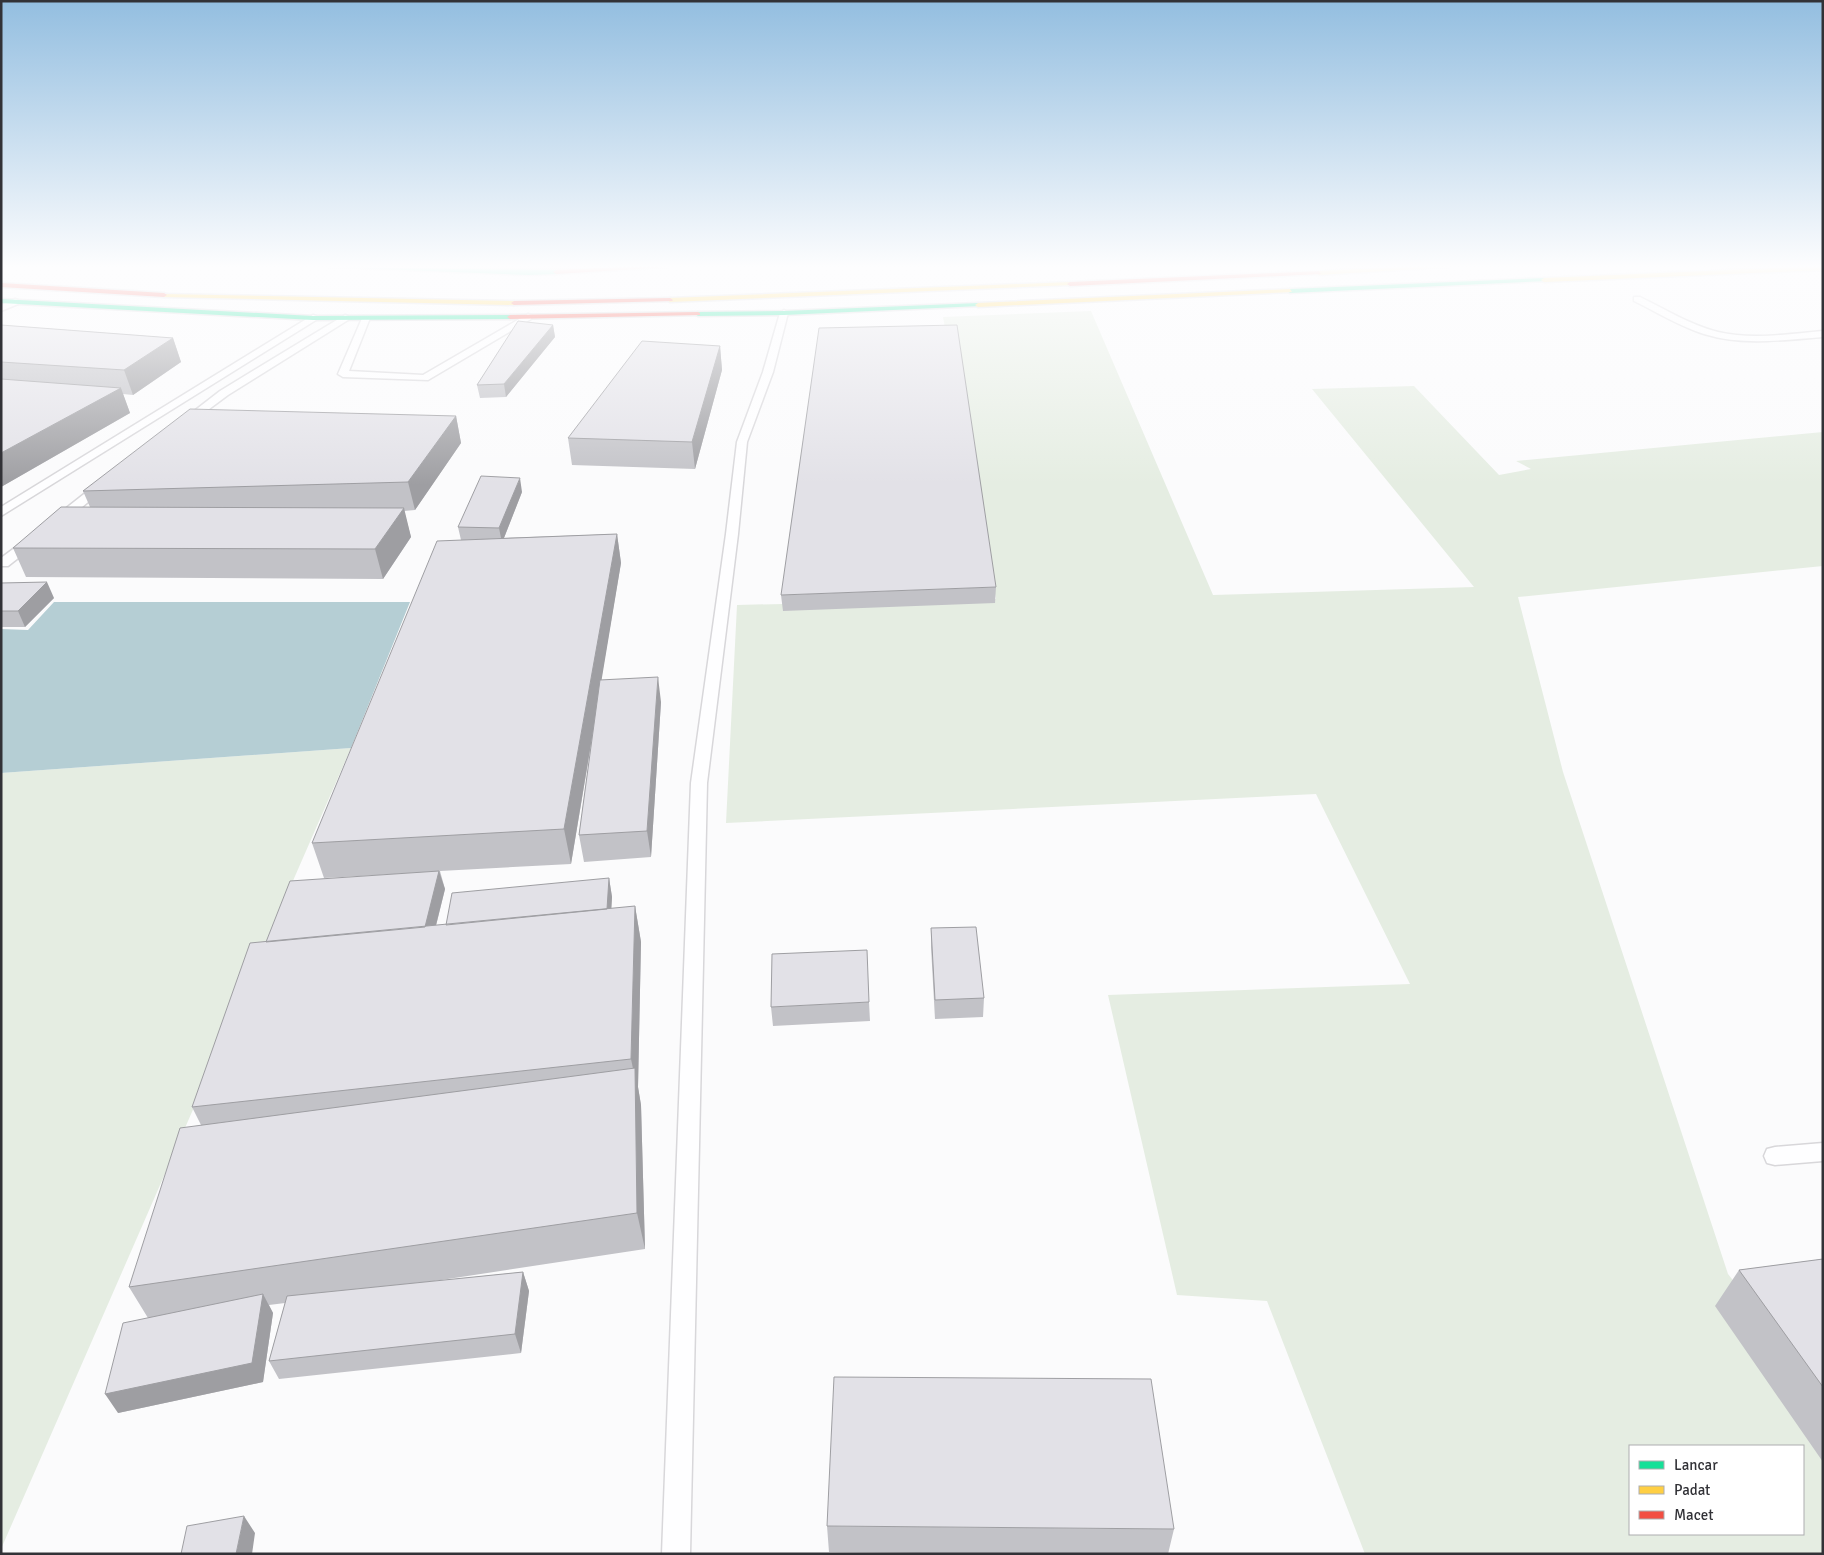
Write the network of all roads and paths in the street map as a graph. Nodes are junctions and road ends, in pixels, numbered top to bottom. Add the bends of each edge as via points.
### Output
1 (278, 340) edge
2 (310, 340) edge
3 (357, 340) edge
4 (490, 340) edge
5 (777, 340) edge
6 (179, 426) edge
7 (111, 479) edge
8 (1, 512) edge
9 (3, 563) dead end
10 (1823, 1152) edge
11 (1774, 1156) dead end
12 (676, 1554) edge

1 - 8 lane
2 - 6 lane via 224,393
3 - 4 lane via 343,374 425,378
5 - 12 lane via 742,442 699,783
7 - 9 lane
10 - 11 lane

